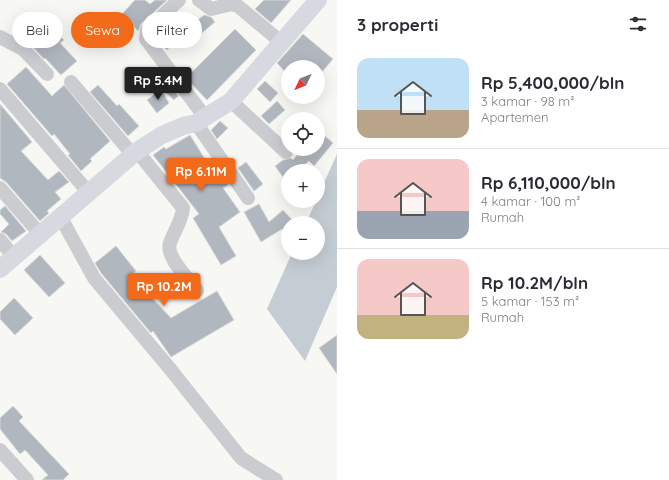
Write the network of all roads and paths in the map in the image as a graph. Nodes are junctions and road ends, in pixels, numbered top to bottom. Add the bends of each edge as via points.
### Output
1 (179, 0) edge
2 (199, 0) edge
3 (318, 0) edge
4 (0, 37) edge
5 (281, 42) junction
6 (47, 74) dead end
7 (71, 82) dead end
8 (0, 89) edge
9 (231, 101) junction
10 (201, 120) junction
11 (281, 147) edge
12 (135, 153) junction
13 (0, 188) edge
14 (89, 193) junction
15 (248, 198) dead end
16 (61, 218) junction
17 (41, 235) junction
18 (0, 240) edge
19 (14, 257) junction
20 (0, 269) edge
21 (197, 290) dead end
22 (2, 456) edge
23 (27, 480) edge
24 (276, 480) edge

1 - 10 street via 145,34
2 - 5 street via 211,9 232,4 238,6
3 - 5 main road
4 - 6 street via 23,49
5 - 9 main road
7 - 12 street
8 - 14 street
9 - 10 main road
9 - 11 street
10 - 12 main road via 162,135
10 - 15 street
12 - 14 main road
12 - 21 street via 183,208 169,249 171,256
13 - 17 street
14 - 16 main road
16 - 17 main road
16 - 24 street via 94,278 241,458
17 - 19 main road
18 - 19 street
19 - 20 main road
22 - 23 street

